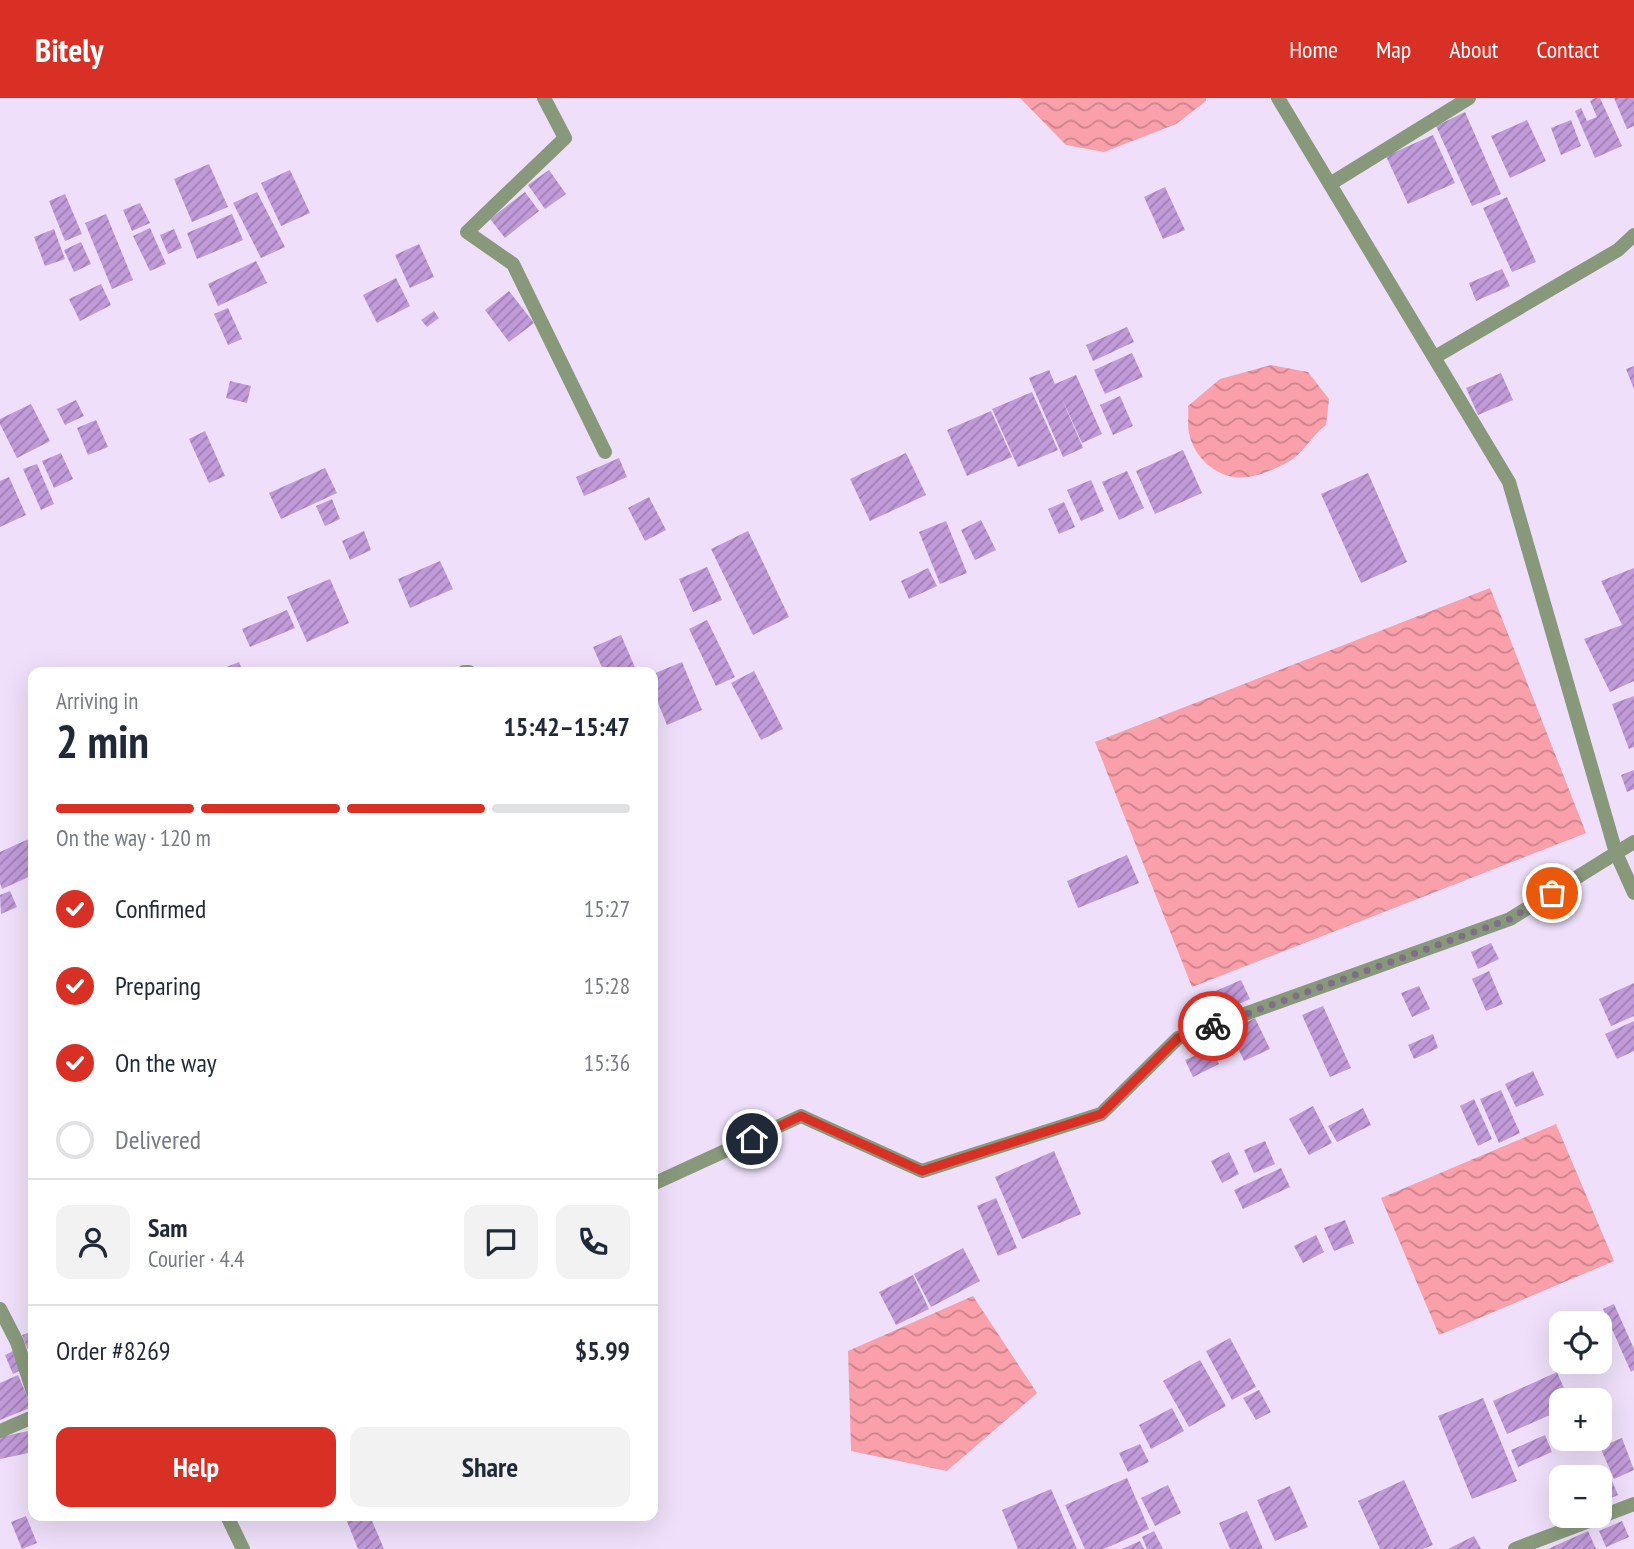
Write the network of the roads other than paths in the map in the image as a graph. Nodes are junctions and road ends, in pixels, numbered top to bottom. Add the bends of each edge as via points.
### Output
1 (544, 98) edge
2 (1278, 98) edge
3 (1469, 98) edge
4 (1330, 184) junction
5 (1634, 235) edge
6 (1435, 357) junction
7 (605, 452) dead end
8 (1634, 842) edge
9 (1616, 853) junction
10 (1634, 893) edge
11 (658, 1182) edge
12 (0, 1310) edge
13 (28, 1377) edge
14 (28, 1419) edge
15 (0, 1431) edge
16 (1634, 1504) edge
17 (229, 1521) edge
18 (243, 1549) edge
19 (1515, 1549) edge

1 - 7 street via 565,138 467,232 513,264
2 - 4 street
3 - 4 street
4 - 6 street
5 - 6 street via 1618,250
6 - 9 street via 1509,482
8 - 9 street
9 - 10 street
9 - 11 street via 1510,919 1178,1038 1101,1114 922,1171 801,1116
12 - 13 street
14 - 15 street
16 - 19 street
17 - 18 street

